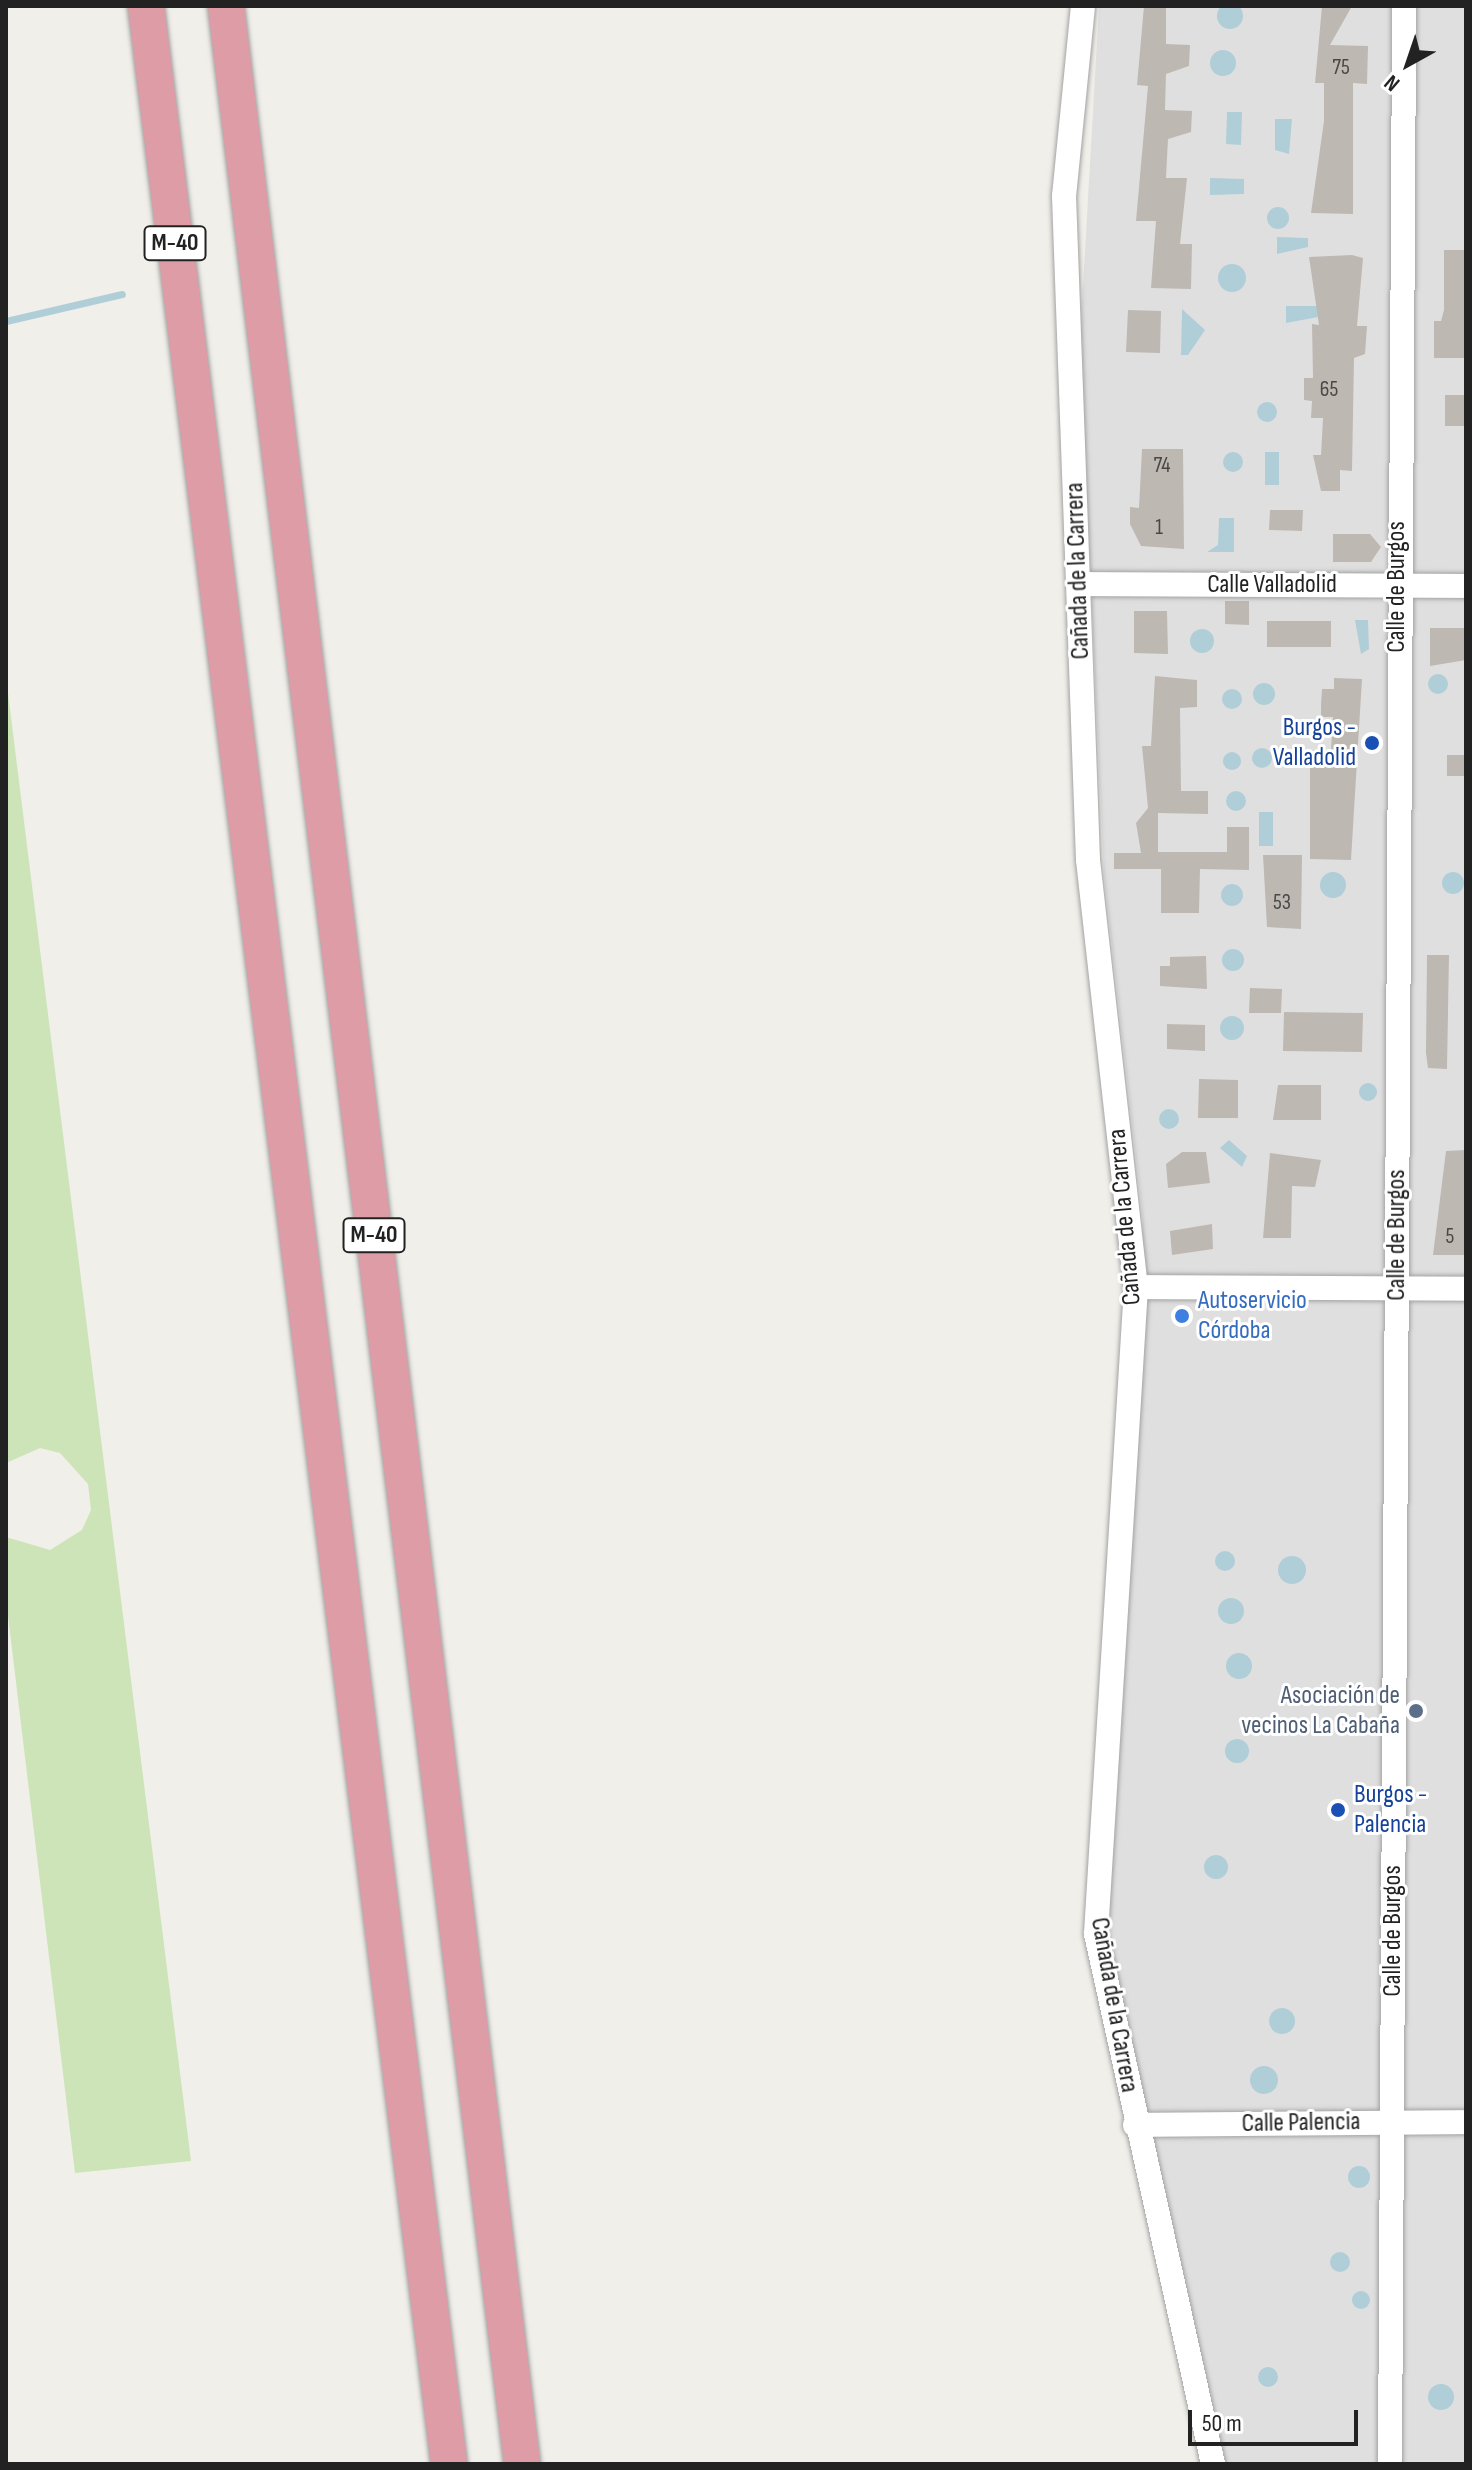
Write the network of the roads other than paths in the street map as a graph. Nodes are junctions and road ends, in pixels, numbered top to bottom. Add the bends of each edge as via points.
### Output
1 (146, 6) edge
2 (226, 6) edge
3 (1083, 6) edge
4 (1404, 6) edge
5 (1079, 584) junction
6 (1397, 585) junction
7 (1466, 586) edge
8 (1136, 1287) junction
9 (1397, 1289) junction
10 (1466, 1289) edge
11 (1392, 2121) junction
12 (1466, 2122) edge
13 (1135, 2125) junction
14 (444, 2424) junction
15 (434, 2464) edge
16 (449, 2464) edge
17 (522, 2464) edge
18 (1213, 2464) edge
19 (1390, 2464) edge

1 - 14 highway, M-40
2 - 17 highway, M-40
3 - 5 street, Cañada de la Carrera via 1064,196
4 - 6 street, Calle de Burgos
5 - 6 street, Calle Valladolid
5 - 8 street, Cañada de la Carrera via 1088,860
6 - 7 street, Calle Valladolid
6 - 9 street, Calle de Burgos
8 - 9 street
8 - 13 street, Cañada de la Carrera via 1096,1934
9 - 10 street
9 - 11 street, Calle de Burgos
11 - 12 street, Calle Palencia
11 - 13 street, Calle Palencia
11 - 19 street, Calle de Burgos
13 - 18 street, Cañada de la Carrera
14 - 15 highway
14 - 16 highway, M-40

